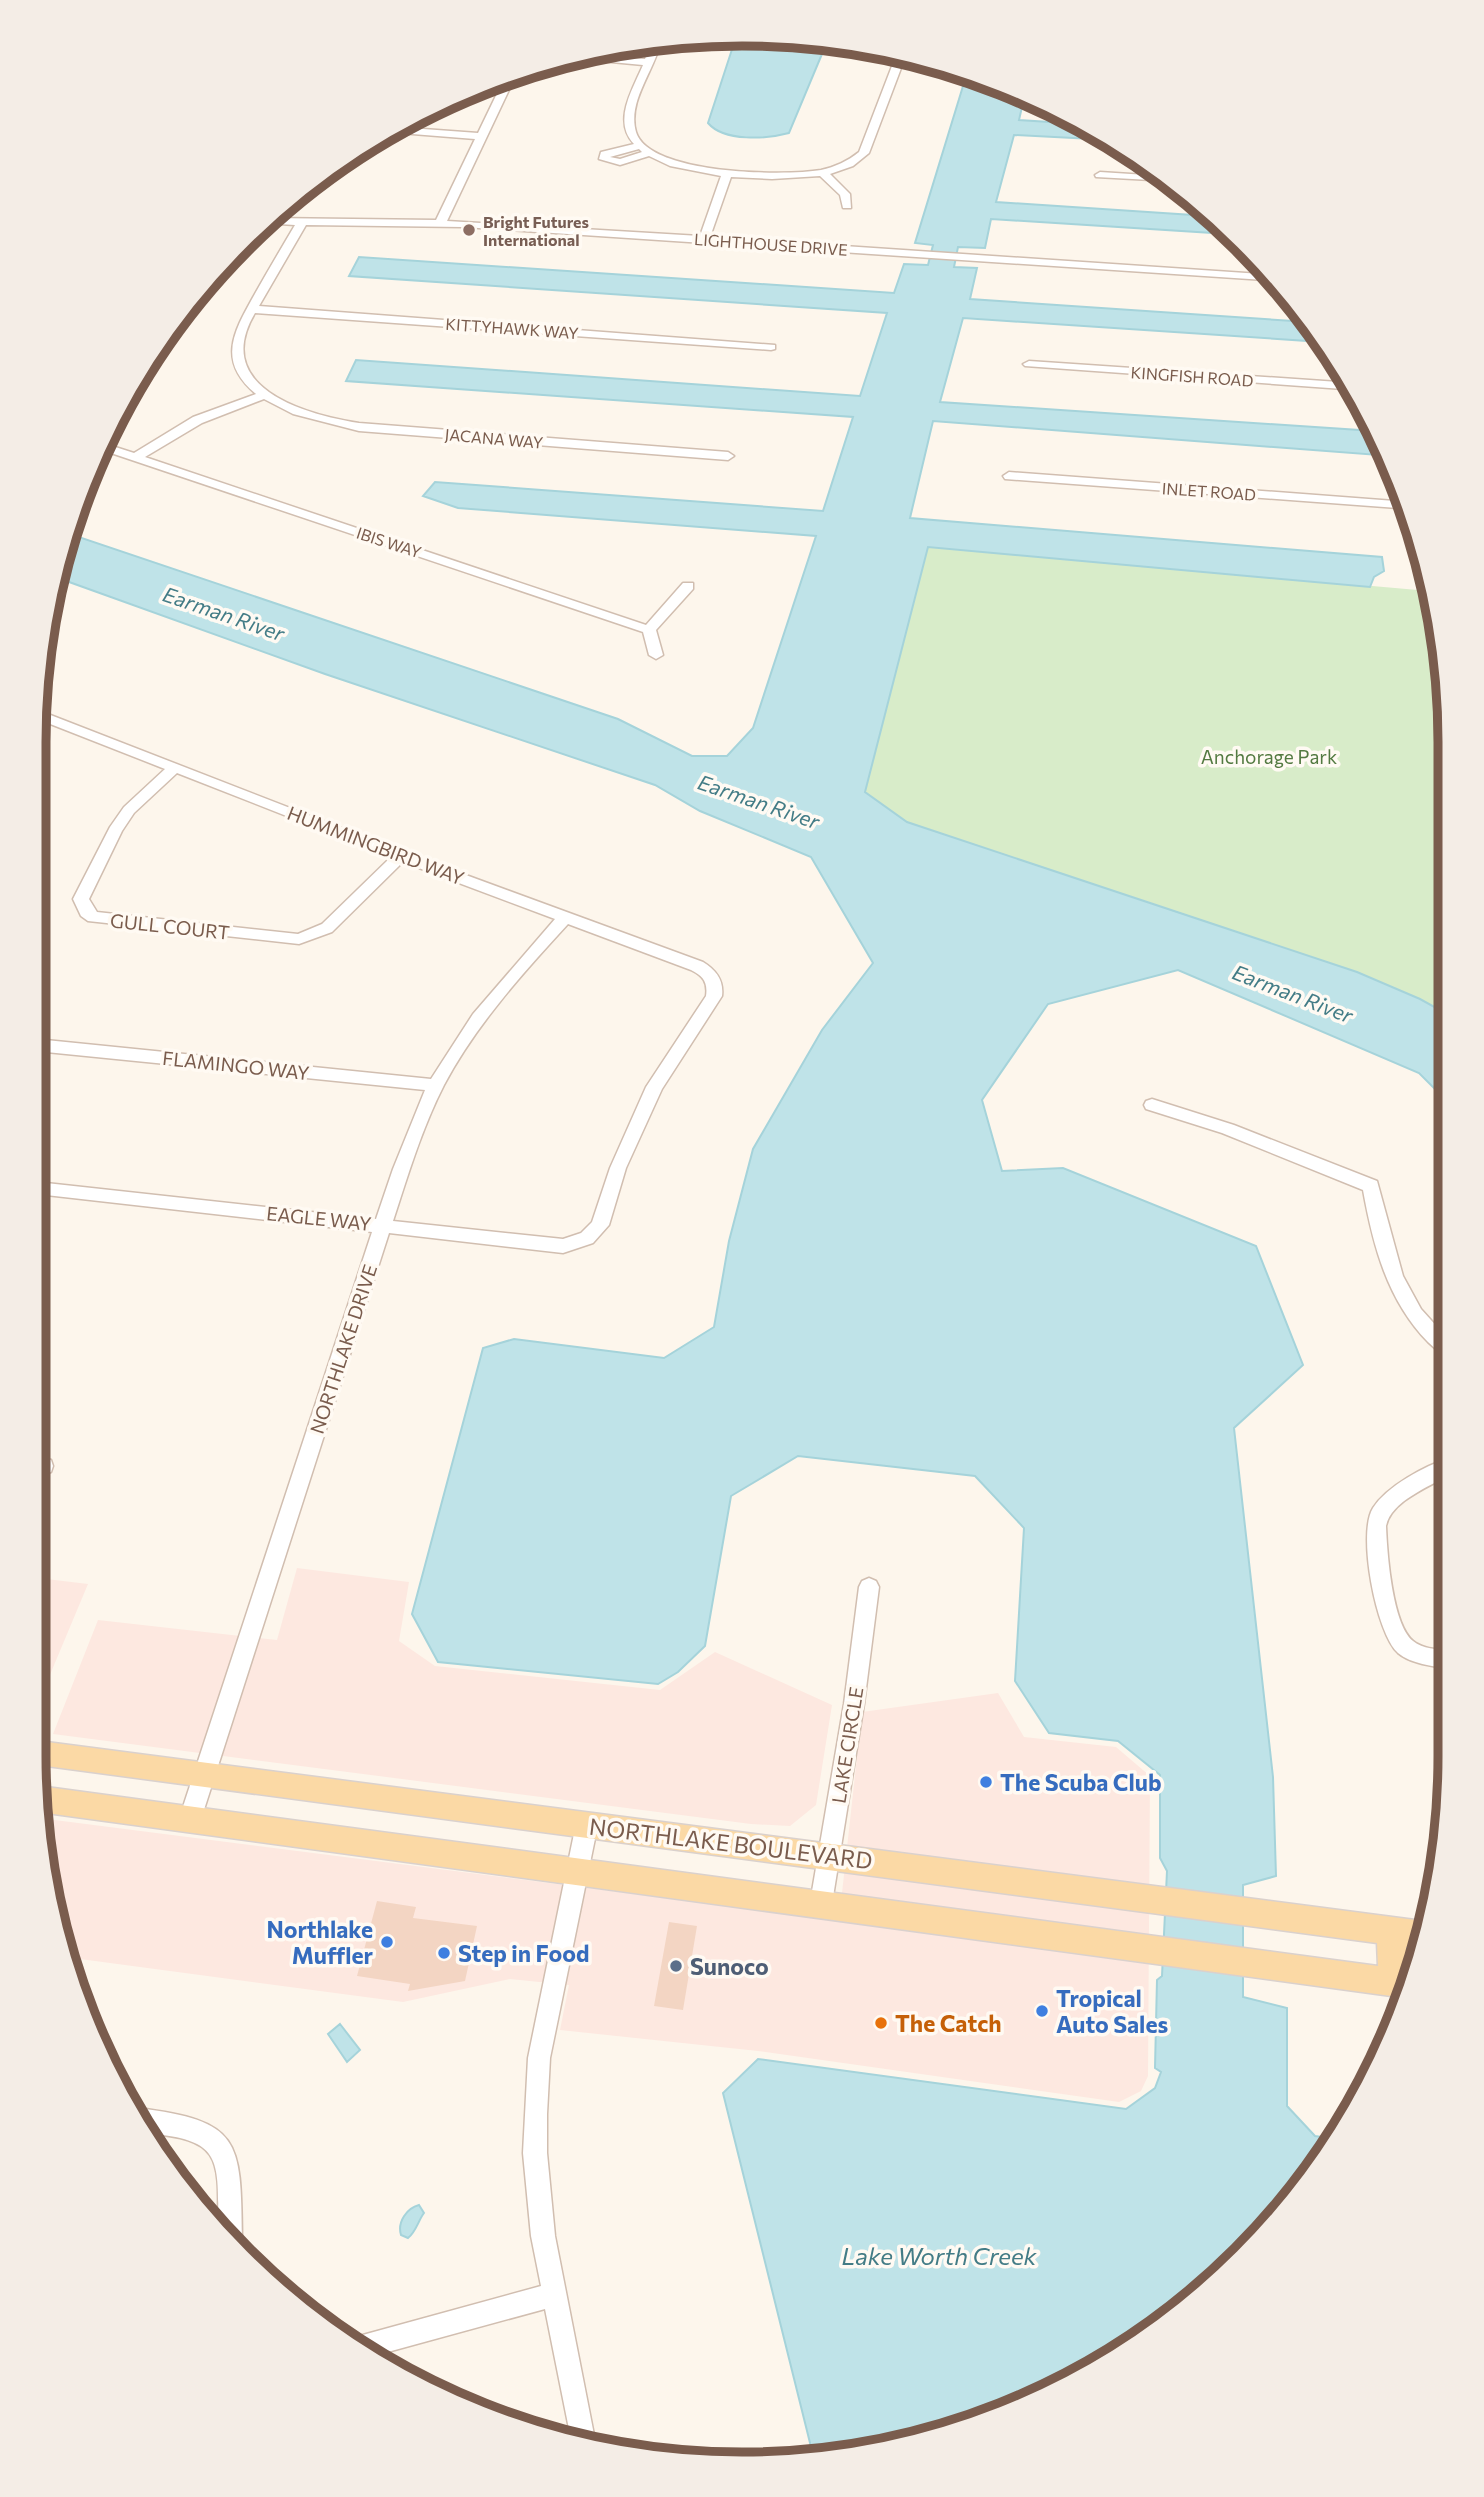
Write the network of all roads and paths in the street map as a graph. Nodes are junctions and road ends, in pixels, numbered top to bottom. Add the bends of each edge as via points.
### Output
1 (653, 51) edge
2 (605, 59) edge
3 (649, 62) junction
4 (898, 64) edge
5 (505, 87) edge
6 (408, 131) edge
7 (482, 136) junction
8 (727, 173) junction
9 (823, 173) junction
10 (1100, 175) dead end
11 (1150, 178) edge
12 (847, 206) dead end
13 (280, 221) edge
14 (302, 222) junction
15 (440, 223) junction
16 (704, 240) junction
17 (1260, 277) edge
18 (252, 309) junction
19 (771, 347) dead end
20 (1029, 364) dead end
21 (1340, 386) edge
22 (265, 395) junction
23 (110, 449) edge
24 (728, 456) dead end
25 (136, 457) junction
26 (1009, 476) dead end
27 (1397, 505) edge
28 (688, 586) dead end
29 (649, 629) junction
30 (656, 655) dead end
31 (46, 721) edge
32 (173, 768) junction
33 (401, 856) junction
34 (566, 916) junction
35 (46, 1046) edge
36 (436, 1085) junction
37 (1152, 1105) dead end
38 (46, 1189) edge
39 (382, 1225) junction
40 (596, 1231) joint
41 (1438, 1339) edge
42 (1438, 1473) edge
43 (869, 1587) dead end
44 (1438, 1658) edge
45 (46, 1754) edge
46 (205, 1775) junction
47 (47, 1800) edge
48 (190, 1819) junction
49 (587, 1824) junction
50 (831, 1855) junction
51 (576, 1870) junction
52 (1152, 1898) joint
53 (821, 1903) junction
54 (1259, 1913) joint
55 (1391, 1931) junction
56 (1415, 1934) edge
57 (1146, 1947) joint
58 (1263, 1965) joint
59 (1402, 1979) edge
60 (1401, 1983) edge
61 (151, 2122) edge
62 (230, 2226) edge
63 (555, 2294) junction
64 (372, 2344) edge
65 (582, 2433) edge

1 - 3 street
2 - 3 street
3 - 8 street via 627,118 629,132 644,150 681,166
4 - 9 street via 864,153
5 - 7 street
6 - 7 street
7 - 15 street
8 - 9 street via 788,177
8 - 16 street
9 - 12 street via 845,194
10 - 11 street
13 - 14 street, LIGHTHOUSE DRIVE
14 - 15 street, LIGHTHOUSE DRIVE
14 - 18 street
15 - 16 street, LIGHTHOUSE DRIVE
16 - 17 street, LIGHTHOUSE DRIVE
18 - 19 street, KITTYHAWK WAY
18 - 22 street via 239,335 238,359 245,375
20 - 21 street, KINGFISH ROAD
22 - 24 street, JACANA WAY via 304,415 359,427
22 - 25 street via 203,416
23 - 25 street, IBIS WAY
25 - 29 street, IBIS WAY
26 - 27 street, INLET ROAD
28 - 29 street
29 - 30 street
31 - 32 street, HUMMINGBIRD WAY
32 - 33 street, HUMMINGBIRD WAY
32 - 33 street, GULL COURT via 115,830 80,899 86,912 299,939 327,928
33 - 34 street, HUMMINGBIRD WAY
34 - 36 street, NORTHLAKE DRIVE via 490,1002
34 - 40 street, HUMMINGBIRD WAY via 696,966 714,980 714,996 676,1050 635,1126
35 - 36 street, FLAMINGO WAY
36 - 39 street, NORTHLAKE DRIVE
37 - 41 street via 1228,1129 1371,1186 1381,1244 1391,1271 1418,1317
38 - 39 street, EAGLE WAY
39 - 40 street, EAGLE WAY via 563,1246
39 - 46 street, NORTHLAKE DRIVE
42 - 44 street via 1389,1504 1379,1515 1376,1533 1394,1630 1403,1645
43 - 50 street, LAKE CIRCLE
45 - 46 main road, NORTHLAKE BOULEVARD
46 - 48 street, NORTHLAKE DRIVE
46 - 49 main road, NORTHLAKE BOULEVARD
47 - 48 main road
48 - 51 main road
49 - 50 main road, NORTHLAKE BOULEVARD
49 - 51 street
50 - 52 main road, NORTHLAKE BOULEVARD
50 - 53 street, LAKE CIRCLE
51 - 53 main road
51 - 63 street via 539,2058 535,2114 543,2236
52 - 54 main road, NORTHLAKE BOULEVARD
53 - 57 main road
54 - 55 main road, NORTHLAKE BOULEVARD
55 - 56 main road, NORTHLAKE BOULEVARD
55 - 59 main road
57 - 58 main road
58 - 60 main road
61 - 62 street via 186,2127 214,2139 227,2168
63 - 64 street
63 - 65 street

